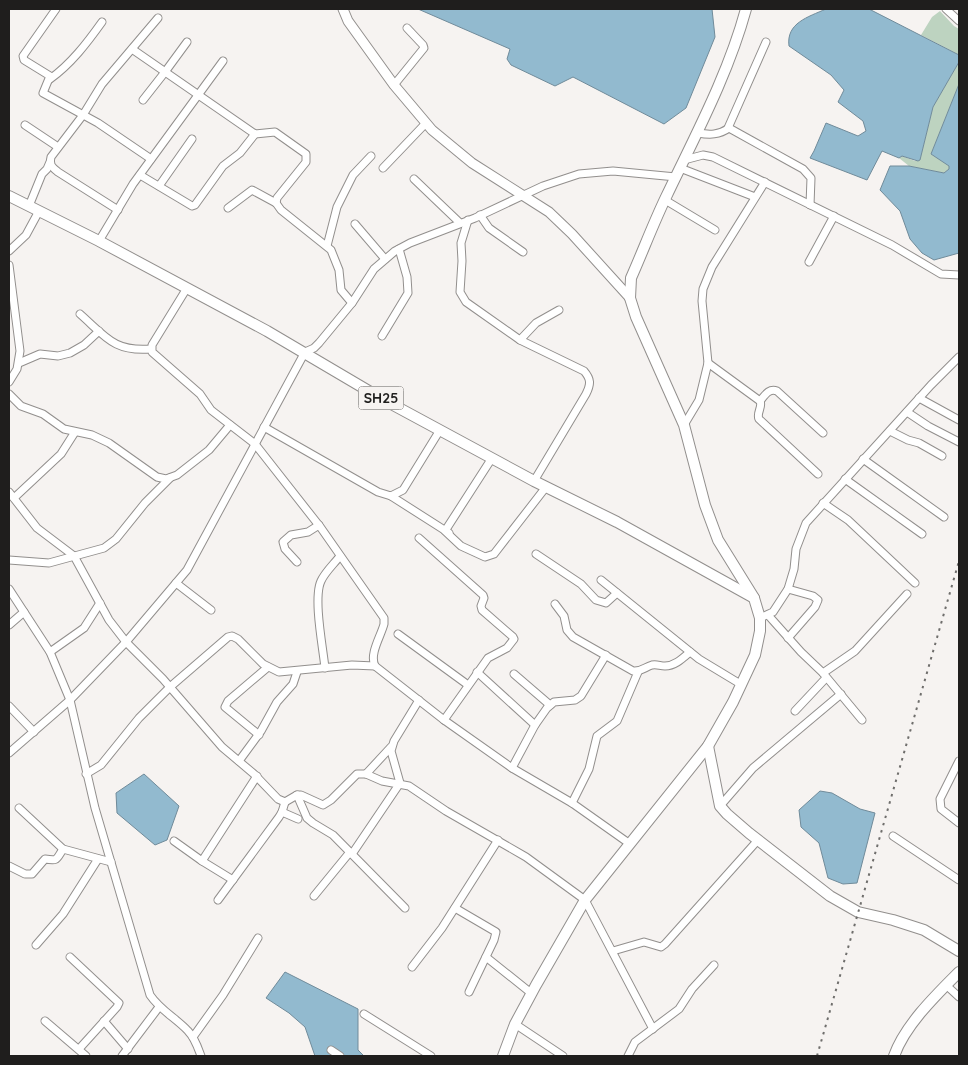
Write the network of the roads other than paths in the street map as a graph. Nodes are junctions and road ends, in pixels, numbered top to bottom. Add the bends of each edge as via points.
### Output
1 (56, 9) edge
2 (343, 9) edge
3 (746, 9) edge
4 (946, 9) edge
5 (158, 18) dead end
6 (959, 21) edge
7 (102, 22) dead end
8 (407, 28) dead end
9 (187, 42) dead end
10 (766, 42) dead end
11 (132, 49) junction
12 (223, 61) dead end
13 (166, 72) junction
14 (50, 79) junction
15 (394, 85) junction
16 (198, 95) junction
17 (142, 100) dead end
18 (83, 115) junction
19 (426, 123) junction
20 (25, 124) dead end
21 (728, 128) junction
22 (698, 133) junction
23 (255, 134) junction
24 (192, 139) dead end
25 (58, 147) junction
26 (371, 156) dead end
27 (151, 159) junction
28 (50, 162) junction
29 (383, 168) dead end
30 (680, 168) junction
31 (140, 175) junction
32 (414, 180) dead end
33 (765, 182) junction
34 (159, 186) junction
35 (523, 195) junction
36 (9, 196) edge
37 (755, 197) junction
38 (665, 200) junction
39 (276, 203) junction
40 (810, 205) junction
41 (29, 206) junction
42 (228, 208) dead end
43 (118, 210) junction
44 (39, 211) junction
45 (480, 215) junction
46 (834, 216) junction
47 (468, 220) junction
48 (460, 223) junction
49 (355, 224) dead end
50 (715, 230) dead end
51 (98, 241) junction
52 (327, 246) junction
53 (399, 249) junction
54 (9, 251) edge
55 (523, 252) dead end
56 (385, 258) junction
57 (809, 262) dead end
58 (9, 265) edge
59 (959, 275) edge
60 (187, 288) junction
61 (630, 298) junction
62 (352, 303) junction
63 (558, 310) dead end
64 (80, 314) dead end
65 (98, 331) junction
66 (382, 336) dead end
67 (520, 340) junction
68 (151, 349) junction
69 (306, 352) junction
70 (959, 357) edge
71 (19, 363) junction
72 (708, 364) junction
73 (9, 382) edge
74 (9, 394) edge
75 (919, 398) junction
76 (760, 401) junction
77 (907, 412) junction
78 (959, 420) edge
79 (230, 425) junction
80 (684, 425) junction
81 (264, 427) junction
82 (440, 430) junction
83 (890, 431) junction
84 (75, 432) junction
85 (823, 433) dead end
86 (959, 442) edge
87 (255, 444) junction
88 (942, 456) dead end
89 (492, 458) junction
90 (863, 459) junction
91 (818, 474) dead end
92 (170, 478) junction
93 (844, 480) junction
94 (534, 481) junction
95 (546, 486) junction
96 (9, 492) edge
97 (390, 496) junction
98 (14, 498) junction
99 (824, 503) junction
100 (944, 517) dead end
101 (319, 525) junction
102 (445, 530) junction
103 (922, 534) dead end
104 (455, 537) dead end
105 (419, 538) dead end
106 (536, 554) dead end
107 (74, 556) junction
108 (340, 556) junction
109 (9, 560) edge
110 (297, 562) dead end
111 (601, 580) dead end
112 (176, 583) junction
113 (915, 584) dead end
114 (9, 589) edge
115 (788, 589) junction
116 (617, 593) junction
117 (907, 594) dead end
118 (754, 598) junction
119 (100, 603) junction
120 (555, 604) dead end
121 (211, 610) dead end
122 (24, 612) junction
123 (764, 616) junction
124 (9, 625) edge
125 (398, 634) dead end
126 (788, 638) junction
127 (126, 642) junction
128 (50, 652) junction
129 (690, 652) junction
130 (606, 655) junction
131 (375, 666) junction
132 (268, 667) junction
133 (325, 668) junction
134 (297, 672) junction
135 (477, 672) junction
136 (638, 672) junction
137 (514, 674) dead end
138 (824, 675) junction
139 (468, 685) junction
140 (742, 685) junction
141 (170, 686) junction
142 (840, 694) junction
143 (70, 700) junction
144 (419, 700) junction
145 (550, 705) junction
146 (9, 706) edge
147 (795, 712) dead end
148 (444, 720) junction
149 (862, 720) dead end
150 (535, 725) junction
151 (34, 732) junction
152 (259, 735) junction
153 (392, 746) junction
154 (708, 746) junction
155 (9, 752) edge
156 (239, 761) junction
157 (959, 762) edge
158 (512, 768) junction
159 (86, 774) junction
160 (366, 774) junction
161 (257, 776) junction
162 (400, 784) junction
163 (297, 795) junction
164 (285, 802) junction
165 (572, 803) junction
166 (720, 806) junction
167 (19, 808) dead end
168 (282, 812) junction
169 (298, 819) dead end
170 (959, 823) edge
171 (893, 836) dead end
172 (498, 840) junction
173 (758, 840) junction
174 (174, 841) dead end
175 (630, 844) junction
176 (64, 850) junction
177 (351, 853) junction
178 (98, 859) junction
179 (202, 861) junction
180 (111, 862) junction
181 (9, 866) edge
182 (233, 880) junction
183 (959, 880) edge
184 (314, 896) dead end
185 (218, 900) dead end
186 (586, 900) junction
187 (405, 908) dead end
188 (455, 908) junction
189 (258, 938) dead end
190 (36, 946) dead end
191 (613, 951) junction
192 (959, 951) edge
193 (70, 956) dead end
194 (486, 957) junction
195 (714, 965) dead end
196 (412, 967) dead end
197 (959, 972) edge
198 (946, 985) junction
199 (469, 992) dead end
200 (532, 994) junction
201 (959, 997) edge
202 (160, 1007) junction
203 (364, 1014) dead end
204 (45, 1021) dead end
205 (104, 1021) junction
206 (515, 1024) junction
207 (653, 1029) junction
208 (193, 1037) junction
209 (128, 1049) junction
210 (78, 1050) junction
211 (331, 1050) dead end
212 (506, 1055) edge
213 (86, 1056) edge
214 (122, 1056) edge
215 (201, 1056) edge
216 (340, 1056) edge
217 (431, 1056) edge
218 (563, 1056) edge
219 (628, 1056) edge
220 (894, 1056) edge

1 - 14 street via 23,56
2 - 15 street via 348,21
3 - 22 main road
4 - 6 street
5 - 11 street
7 - 14 street via 76,56
8 - 15 street via 424,48
9 - 13 street
10 - 21 street
11 - 13 street
11 - 18 street via 102,84
12 - 16 street
13 - 16 street
13 - 17 street
14 - 18 street via 43,92
15 - 19 street
16 - 23 street
16 - 27 street
18 - 25 street
18 - 27 street
19 - 29 street
19 - 35 street via 472,163
20 - 25 street
21 - 22 street via 710,135
21 - 40 street via 808,173 812,178
22 - 30 main road
23 - 34 street via 240,153 223,166 195,205 188,205
23 - 39 street via 275,132 306,154 306,162
24 - 34 street
25 - 28 street
26 - 52 street via 353,175 337,207
27 - 31 street
28 - 41 street
28 - 43 street via 58,172
30 - 33 street via 707,155
30 - 35 street via 596,172 567,178
30 - 37 street
30 - 38 main road
31 - 34 street
31 - 43 street
32 - 48 street
33 - 37 street
33 - 40 street
35 - 45 street
35 - 61 street via 549,212 572,234
36 - 41 main road, SH25
37 - 72 street via 712,267 703,289
38 - 50 street
38 - 61 main road via 631,278
39 - 42 street via 252,190
39 - 52 street via 280,210
40 - 46 street
41 - 44 main road, SH25
43 - 51 street
44 - 51 main road, SH25
44 - 54 street via 26,235
45 - 47 street
45 - 55 street via 489,228
46 - 57 street
46 - 59 street via 941,274
47 - 48 street
47 - 67 street via 461,243 460,292 466,302
48 - 53 street
49 - 56 street
51 - 60 main road, SH25
52 - 62 street via 339,270 341,290
53 - 56 street
53 - 66 street via 408,293
56 - 62 street via 374,268
58 - 71 street
60 - 68 street
60 - 69 main road, SH25
61 - 80 main road
62 - 69 street via 319,343
63 - 67 street via 536,323
64 - 65 street
65 - 68 street via 121,347
65 - 71 street via 70,353 58,356 40,354
67 - 94 street via 580,368 590,382
68 - 79 street
69 - 81 street
69 - 82 main road, SH25
70 - 75 street
71 - 73 street
72 - 76 street
72 - 80 street via 699,400
74 - 84 street via 21,406
75 - 77 street
75 - 78 street
76 - 85 street via 769,390 777,391
76 - 91 street via 759,419
77 - 83 street
77 - 86 street
79 - 87 street
79 - 92 street via 209,450
80 - 118 main road via 705,505 718,540
81 - 87 street
81 - 97 street
82 - 89 main road, SH25
82 - 97 street via 402,490
83 - 88 street
83 - 90 street
84 - 92 street via 101,439 157,477
84 - 98 street via 60,454
87 - 101 street
87 - 112 street via 194,559
89 - 94 main road, SH25
89 - 102 street
90 - 93 street
90 - 100 street
92 - 107 street via 110,545
93 - 99 street
93 - 103 street
94 - 95 main road, SH25
95 - 102 street via 494,554 485,557 461,546
95 - 118 main road, SH25
96 - 98 street
97 - 102 street
98 - 107 street via 37,528
99 - 113 street via 848,520
99 - 115 street via 806,523 796,549
101 - 108 street
101 - 110 street via 308,532 291,535 283,542
102 - 104 street
105 - 135 street via 483,595 482,610 514,639 511,645 490,656
106 - 116 street via 581,584 596,600 606,603
107 - 109 street via 43,564
107 - 119 street
108 - 131 street via 384,618 374,655
108 - 133 street via 324,575 319,588
111 - 116 street
112 - 121 street
112 - 127 street
114 - 122 street
115 - 123 street via 777,608
115 - 126 street via 818,600
116 - 129 street
117 - 138 street via 855,651
118 - 123 main road
119 - 127 street
119 - 128 street via 84,628
120 - 130 street via 564,616 569,634
122 - 124 street
122 - 128 street
123 - 126 street
123 - 140 main road via 755,655
125 - 139 street
126 - 138 street
127 - 141 street
127 - 143 street
128 - 143 street
129 - 136 street via 675,664 650,665
129 - 140 street
130 - 136 street
130 - 145 street via 581,696
131 - 133 street
131 - 144 street
132 - 134 street via 279,672
132 - 141 street via 238,639 228,636
132 - 152 street via 224,707
133 - 134 street
134 - 152 street via 293,684 277,702
135 - 139 street
135 - 150 street
136 - 165 street via 617,721 597,736 589,769
137 - 145 street
138 - 142 street
138 - 147 street
139 - 148 street
140 - 154 main road
141 - 156 street via 222,747
141 - 159 street via 101,765
142 - 149 street
142 - 166 street via 753,768
143 - 151 street
143 - 159 street
144 - 148 street
144 - 153 street
145 - 150 street
146 - 151 street
148 - 158 street
150 - 158 street
151 - 155 street
152 - 156 street
153 - 160 street
153 - 162 street
154 - 166 main road
154 - 175 main road
156 - 161 street
157 - 170 street via 940,799 942,809
158 - 165 street
159 - 180 street
160 - 162 street
160 - 163 street via 357,774 323,805
161 - 164 street
161 - 179 street
162 - 172 street
162 - 177 street
163 - 164 street
163 - 177 street via 306,818 329,832
164 - 168 street
165 - 175 street
166 - 173 main road
167 - 176 street
168 - 169 street
168 - 182 street
171 - 183 street
172 - 186 street
172 - 188 street
173 - 191 street via 665,944 661,947 644,942
173 - 192 main road via 830,896 858,912 924,930
174 - 179 street
175 - 186 main road
176 - 178 street
176 - 181 street via 57,860 46,860 32,874
177 - 184 street
177 - 187 street
178 - 180 street
178 - 190 street via 63,914
179 - 182 street
180 - 202 street via 146,984
182 - 185 street
186 - 191 street
186 - 200 main road
188 - 194 street via 496,932
188 - 196 street
189 - 208 street
191 - 207 street
193 - 205 street via 119,1003
194 - 199 street
194 - 200 street
195 - 207 street via 692,988 679,1009
197 - 198 main road
198 - 201 street
198 - 220 main road via 914,1022
200 - 206 main road
202 - 208 street
202 - 209 street
203 - 217 street
204 - 210 street
205 - 209 street
205 - 210 street
206 - 212 main road
206 - 218 street
207 - 219 street via 635,1042
208 - 215 street
209 - 214 street
210 - 213 street
211 - 216 street

